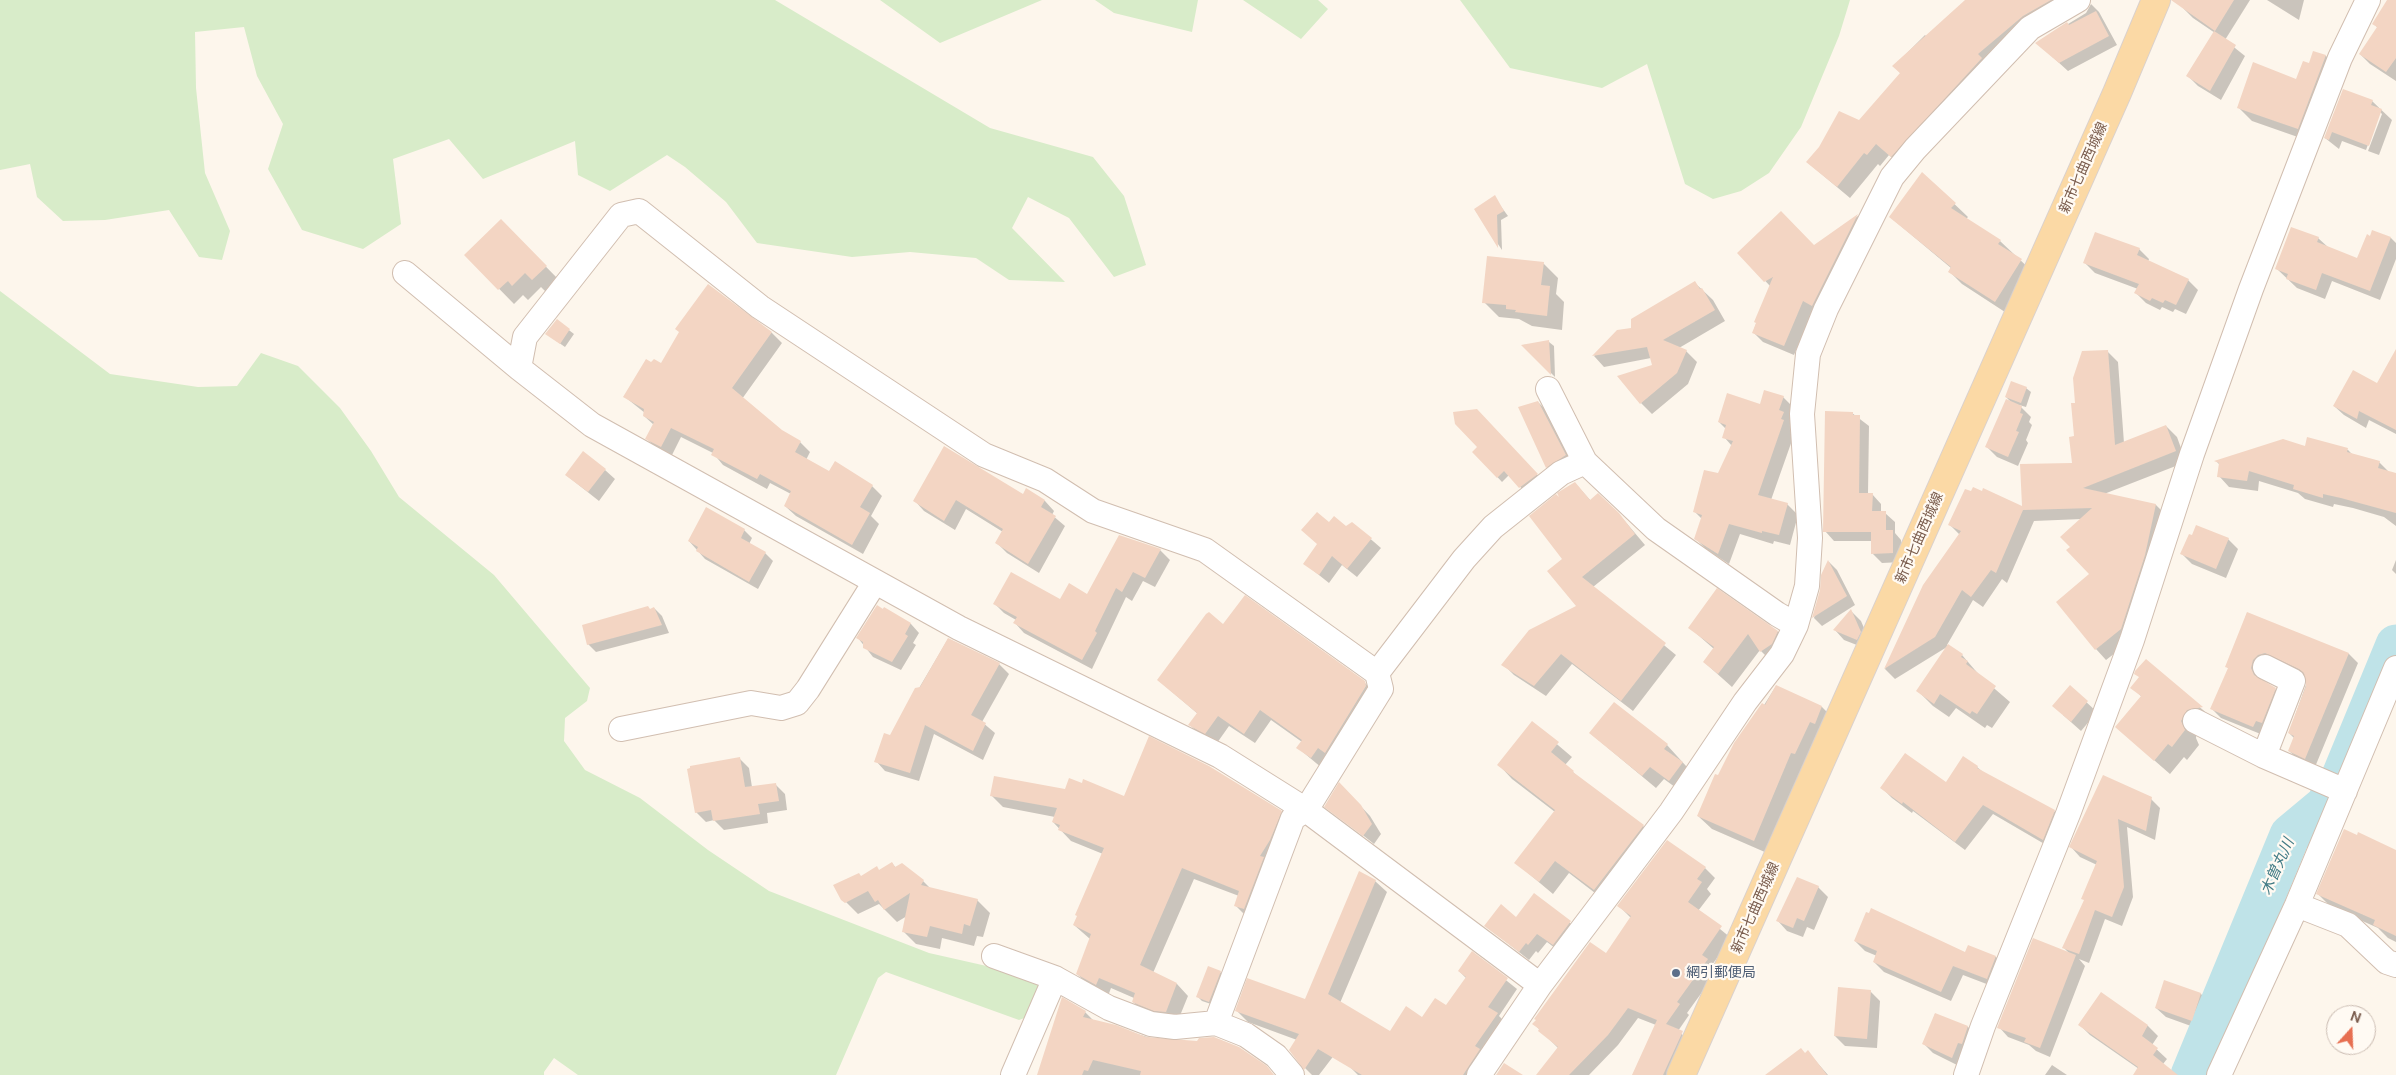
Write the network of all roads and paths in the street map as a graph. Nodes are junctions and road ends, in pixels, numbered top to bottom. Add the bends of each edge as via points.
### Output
1 (2078, 0) edge
2 (2156, 0) edge
3 (2368, 0) edge
4 (404, 273) dead end
5 (519, 368) junction
6 (1548, 389) dead end
7 (1585, 462) junction
8 (875, 582) junction
9 (1796, 625) junction
10 (2265, 667) dead end
11 (2396, 668) edge
12 (1376, 673) junction
13 (2195, 721) dead end
14 (622, 730) dead end
15 (2264, 756) junction
16 (2345, 792) junction
17 (1306, 810) junction
18 (2297, 905) junction
19 (994, 956) dead end
20 (2396, 965) edge
21 (1055, 978) junction
22 (1540, 985) junction
23 (1216, 1023) junction
24 (1013, 1075) edge
25 (1292, 1075) edge
26 (1480, 1075) edge
27 (1681, 1075) edge
28 (1966, 1075) edge
29 (2219, 1075) edge

1 - 9 street via 2030,28 1897,170 1826,309 1808,354 1802,414 1810,538 1806,586
2 - 27 main road, 新市七曲西城線 via 2118,93
3 - 28 street via 2340,58 2251,289 2192,454 2132,640
4 - 5 street
5 - 8 street via 592,426
5 - 12 street via 525,337 621,215 638,211 760,307 984,455 1045,480 1093,511 1204,550
6 - 7 street
7 - 9 street via 1656,528
7 - 12 street via 1561,473 1493,527 1464,559
8 - 14 street via 797,703 781,708 751,703
8 - 17 street via 959,628 1220,756
9 - 22 street via 1782,654 1745,702 1671,812
10 - 15 street via 2293,681
11 - 16 street
12 - 17 street via 1381,690
13 - 15 street
15 - 16 street
16 - 18 street
17 - 22 street
17 - 23 street via 1293,818
18 - 20 street via 2348,925 2387,962
18 - 29 street
19 - 21 street
21 - 23 street via 1109,1008 1152,1024 1175,1027
21 - 24 street
22 - 26 street
23 - 25 street via 1246,1035 1276,1056

